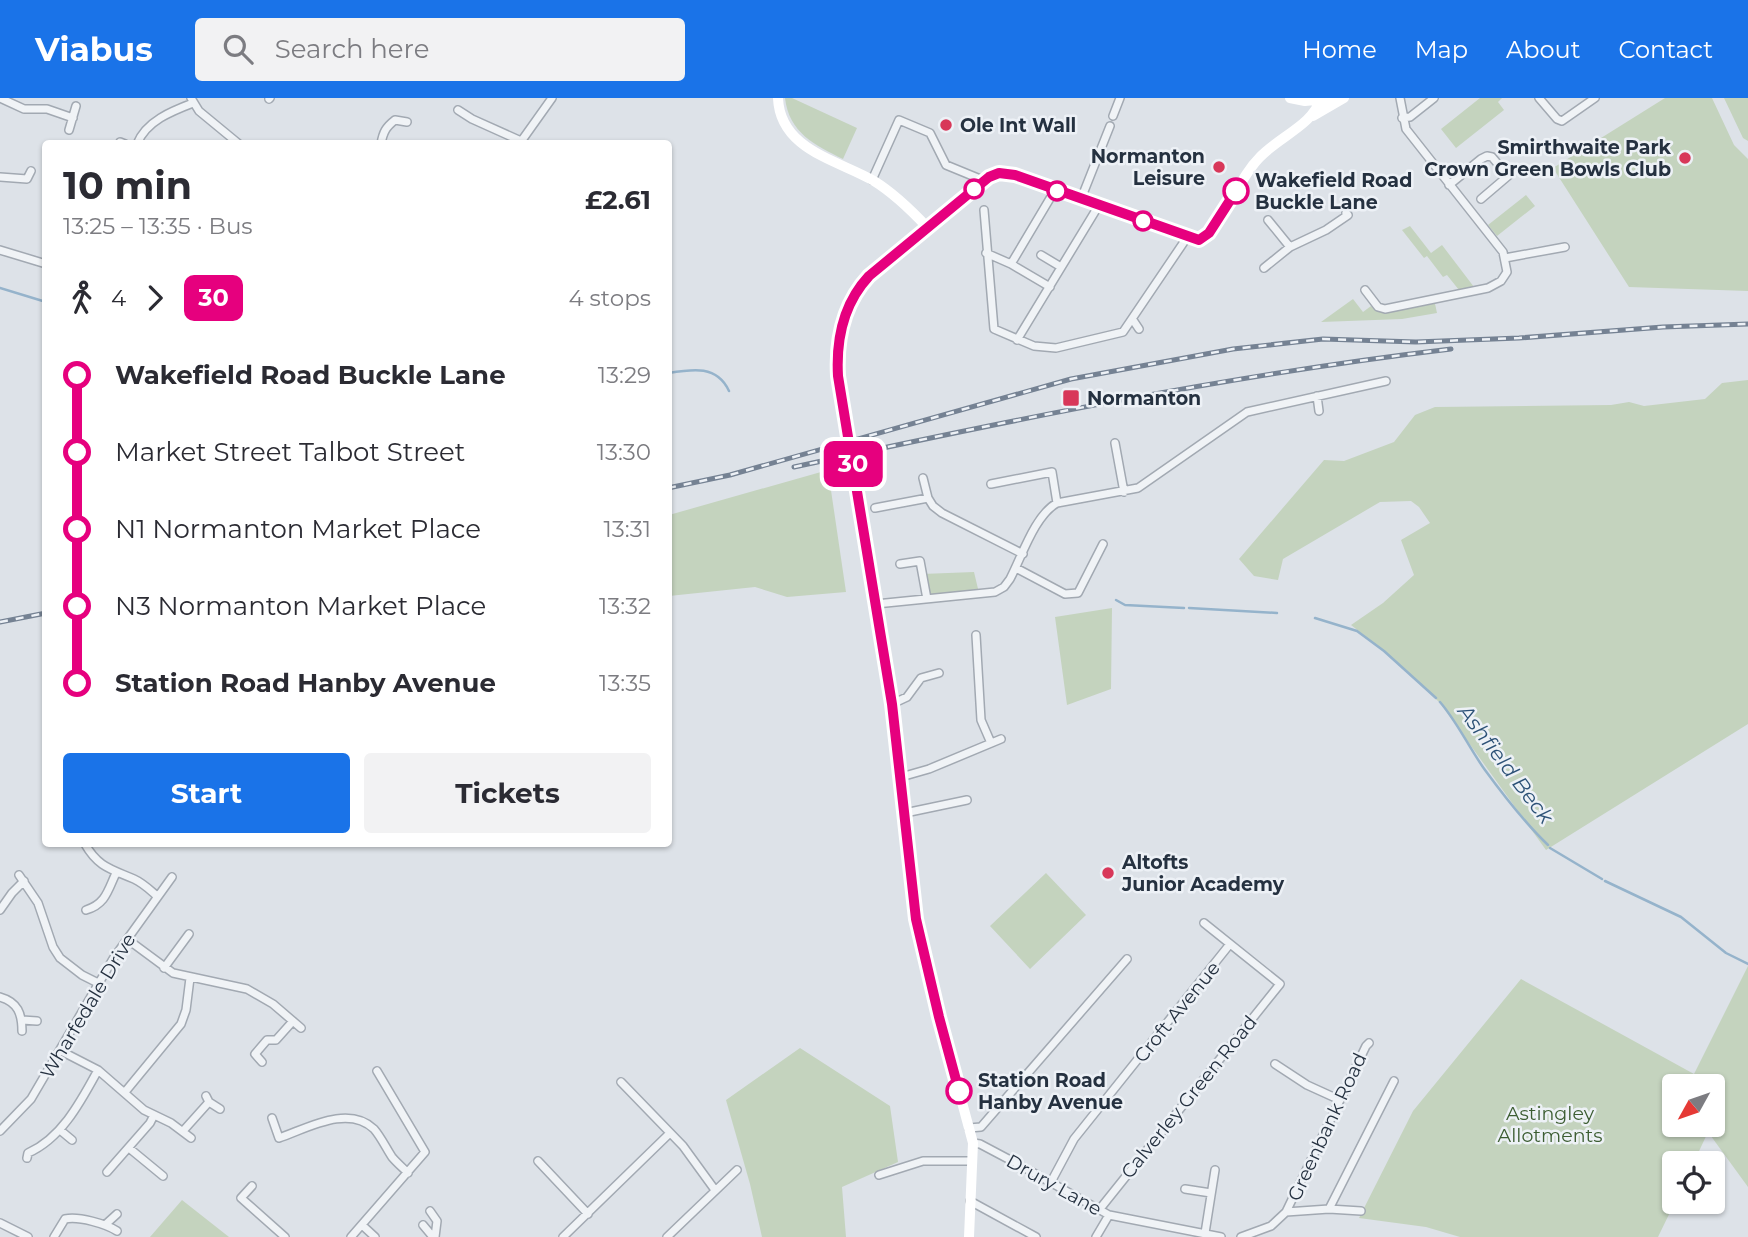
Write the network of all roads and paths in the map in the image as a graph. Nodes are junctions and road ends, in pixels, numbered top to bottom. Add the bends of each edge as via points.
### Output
1 (0, 98) edge
2 (552, 98) edge
3 (778, 98) edge
4 (1120, 98) edge
5 (1334, 98) edge
6 (1344, 98) edge
7 (1400, 98) edge
8 (1434, 98) edge
9 (1539, 98) edge
10 (1595, 98) edge
11 (1292, 99) edge
12 (1317, 99) edge
13 (192, 100) edge
14 (76, 106) dead end
15 (392, 110) dead end
16 (458, 110) dead end
17 (1113, 116) dead end
18 (73, 118) junction
19 (1402, 118) junction
20 (1307, 119) junction
21 (395, 120) junction
22 (407, 122) dead end
23 (1110, 126) dead end
24 (69, 130) dead end
25 (140, 140) edge
26 (234, 140) edge
27 (382, 140) edge
28 (517, 140) edge
29 (522, 140) edge
30 (31, 171) dead end
31 (0, 177) edge
32 (989, 178) junction
33 (872, 180) junction
34 (1449, 185) junction
35 (1055, 190) junction
36 (1081, 199) junction
37 (1481, 199) dead end
38 (1099, 205) junction
39 (984, 210) dead end
40 (1346, 213) dead end
41 (1268, 220) dead end
42 (927, 227) junction
43 (1188, 236) junction
44 (1290, 247) junction
45 (1565, 247) dead end
46 (0, 250) edge
47 (986, 253) junction
48 (1041, 255) dead end
49 (1505, 258) junction
50 (42, 263) edge
51 (1011, 264) junction
52 (1061, 267) junction
53 (1264, 268) dead end
54 (1050, 287) junction
55 (1365, 290) dead end
56 (1133, 320) junction
57 (1139, 329) dead end
58 (1017, 340) junction
59 (1386, 381) dead end
60 (1317, 396) junction
61 (1319, 411) dead end
62 (1115, 443) dead end
63 (923, 478) dead end
64 (991, 484) dead end
65 (1124, 492) junction
66 (928, 498) junction
67 (1057, 503) junction
68 (875, 508) dead end
69 (1103, 544) dead end
70 (1023, 554) junction
71 (900, 564) dead end
72 (1016, 569) junction
73 (927, 598) junction
74 (876, 604) junction
75 (976, 635) dead end
76 (939, 673) dead end
77 (892, 704) junction
78 (1001, 739) dead end
79 (991, 743) junction
80 (901, 777) junction
81 (967, 800) dead end
82 (905, 813) junction
83 (87, 847) edge
84 (116, 873) junction
85 (172, 877) dead end
86 (157, 896) junction
87 (0, 910) edge
88 (86, 910) dead end
89 (1204, 923) dead end
90 (189, 934) dead end
91 (127, 939) junction
92 (1230, 944) junction
93 (1127, 959) dead end
94 (163, 968) junction
95 (190, 978) junction
96 (98, 983) junction
97 (0, 997) edge
98 (22, 1020) junction
99 (37, 1021) dead end
100 (293, 1021) junction
101 (300, 1028) dead end
102 (22, 1031) dead end
103 (1369, 1043) dead end
104 (61, 1051) junction
105 (262, 1062) dead end
106 (1275, 1063) dead end
107 (99, 1070) junction
108 (377, 1071) dead end
109 (1394, 1081) dead end
110 (621, 1082) dead end
111 (125, 1092) junction
112 (1340, 1100) junction
113 (220, 1109) dead end
114 (154, 1115) junction
115 (272, 1118) dead end
116 (969, 1128) junction
117 (60, 1130) junction
118 (0, 1131) edge
119 (183, 1131) junction
120 (670, 1133) junction
121 (191, 1138) dead end
122 (72, 1140) dead end
123 (972, 1143) junction
124 (129, 1148) junction
125 (26, 1153) dead end
126 (538, 1161) dead end
127 (972, 1161) junction
128 (737, 1170) dead end
129 (1215, 1171) dead end
130 (107, 1172) dead end
131 (408, 1173) junction
132 (879, 1175) dead end
133 (163, 1176) dead end
134 (1051, 1182) junction
135 (252, 1186) dead end
136 (1185, 1189) dead end
137 (715, 1190) junction
138 (1212, 1193) junction
139 (970, 1201) junction
140 (1329, 1209) junction
141 (1099, 1210) junction
142 (430, 1211) dead end
143 (1362, 1211) dead end
144 (1286, 1212) junction
145 (117, 1214) dead end
146 (588, 1214) junction
147 (1109, 1215) junction
148 (0, 1223) edge
149 (106, 1224) junction
150 (362, 1225) junction
151 (423, 1226) dead end
152 (117, 1231) dead end
153 (1205, 1233) junction
154 (27, 1237) edge
155 (54, 1237) edge
156 (285, 1237) edge
157 (351, 1237) edge
158 (375, 1237) edge
159 (434, 1237) edge
160 (563, 1237) edge
161 (667, 1237) edge
162 (969, 1237) edge
163 (1036, 1237) edge
164 (1096, 1237) edge
165 (1221, 1237) edge
166 (1241, 1237) edge

1 - 18 street via 24,109
2 - 29 street
3 - 33 street via 785,126 799,142
4 - 17 street
5 - 12 street
6 - 20 street
7 - 19 street
8 - 19 street
9 - 10 street via 1562,121
11 - 12 street
11 - 20 street
12 - 20 street
13 - 25 street via 148,127
13 - 26 street
14 - 18 street
15 - 21 street
16 - 28 street
18 - 24 street
19 - 34 street
20 - 43 street via 1257,159 1209,233 1199,240
21 - 22 street
21 - 27 street via 384,129
23 - 36 street
30 - 31 street via 27,179
32 - 33 street via 946,165 930,134 899,120
32 - 35 street via 1004,173
32 - 42 street
33 - 42 street
34 - 37 street via 1481,159 1492,157 1508,176
34 - 49 street
35 - 36 street
35 - 51 street
36 - 38 street
38 - 43 street
38 - 52 street
39 - 47 street
40 - 44 street via 1334,225
41 - 44 street
42 - 74 street, bridge via 869,276 854,296 837,339 845,421
43 - 56 street
44 - 53 street
45 - 49 street
46 - 50 street
47 - 51 street
47 - 58 street via 993,330
48 - 52 street
49 - 55 street via 1507,272 1502,281 1488,288 1385,309
51 - 54 street
52 - 54 street
54 - 58 street
56 - 57 street
56 - 58 street via 1119,335 1056,348
59 - 60 street
60 - 61 street
60 - 65 street via 1247,412 1138,488
62 - 65 street
63 - 66 street
64 - 67 street via 1052,472
65 - 67 street
66 - 68 street
66 - 70 street via 942,513
67 - 70 street via 1048,509
69 - 72 street via 1078,593 1065,594
70 - 72 street
71 - 73 street via 919,561
72 - 73 street via 995,592
73 - 74 street
74 - 77 street
75 - 79 street via 981,720
76 - 77 street via 931,679 921,678 906,697
77 - 80 street
78 - 79 street
79 - 80 street
80 - 82 street
81 - 82 street
82 - 116 street via 921,944
83 - 84 street
84 - 86 street via 133,878
84 - 88 street via 103,901
85 - 86 street, Wharfedale Drive
86 - 91 street, Wharfedale Drive
87 - 96 street via 21,878 38,903 60,958
89 - 92 street
90 - 94 street
91 - 94 street
91 - 96 street, Wharfedale Drive
92 - 134 street, Croft Avenue via 1074,1139
92 - 141 street, Calverley Green Road via 1280,984
93 - 116 street via 981,1128
94 - 95 street
95 - 100 street via 247,989
95 - 111 street via 181,1024
96 - 104 street, Wharfedale Drive
97 - 98 street via 14,1004
98 - 99 street
98 - 102 street
100 - 101 street
100 - 105 street via 255,1054
103 - 112 street, Greenbank Road
104 - 107 street
104 - 118 street, Wharfedale Drive via 31,1099
106 - 112 street
107 - 111 street
107 - 117 street
108 - 131 street via 425,1152
109 - 140 street
110 - 120 street
111 - 114 street
112 - 144 street, Greenbank Road
113 - 119 street via 207,1099
114 - 119 street
114 - 124 street
115 - 131 street via 279,1138 333,1119 355,1119 374,1130
116 - 123 street
117 - 122 street
117 - 125 street
119 - 121 street
120 - 137 street
120 - 146 street
123 - 127 street
123 - 134 street, Drury Lane
124 - 130 street
124 - 133 street
126 - 146 street
127 - 132 street via 923,1161
127 - 139 street
128 - 137 street
129 - 138 street
131 - 150 street
134 - 141 street, Drury Lane
135 - 156 street via 241,1198
136 - 138 street
137 - 161 street
138 - 153 street
139 - 162 street
139 - 163 street
140 - 143 street
140 - 144 street
141 - 147 street, Drury Lane
142 - 159 street via 437,1221
144 - 166 street via 1271,1226
145 - 149 street
146 - 160 street
147 - 153 street, Drury Lane
147 - 164 street
148 - 154 street
149 - 152 street
149 - 155 street via 73,1217 65,1219
150 - 157 street
150 - 158 street
151 - 159 street
153 - 165 street, Drury Lane

